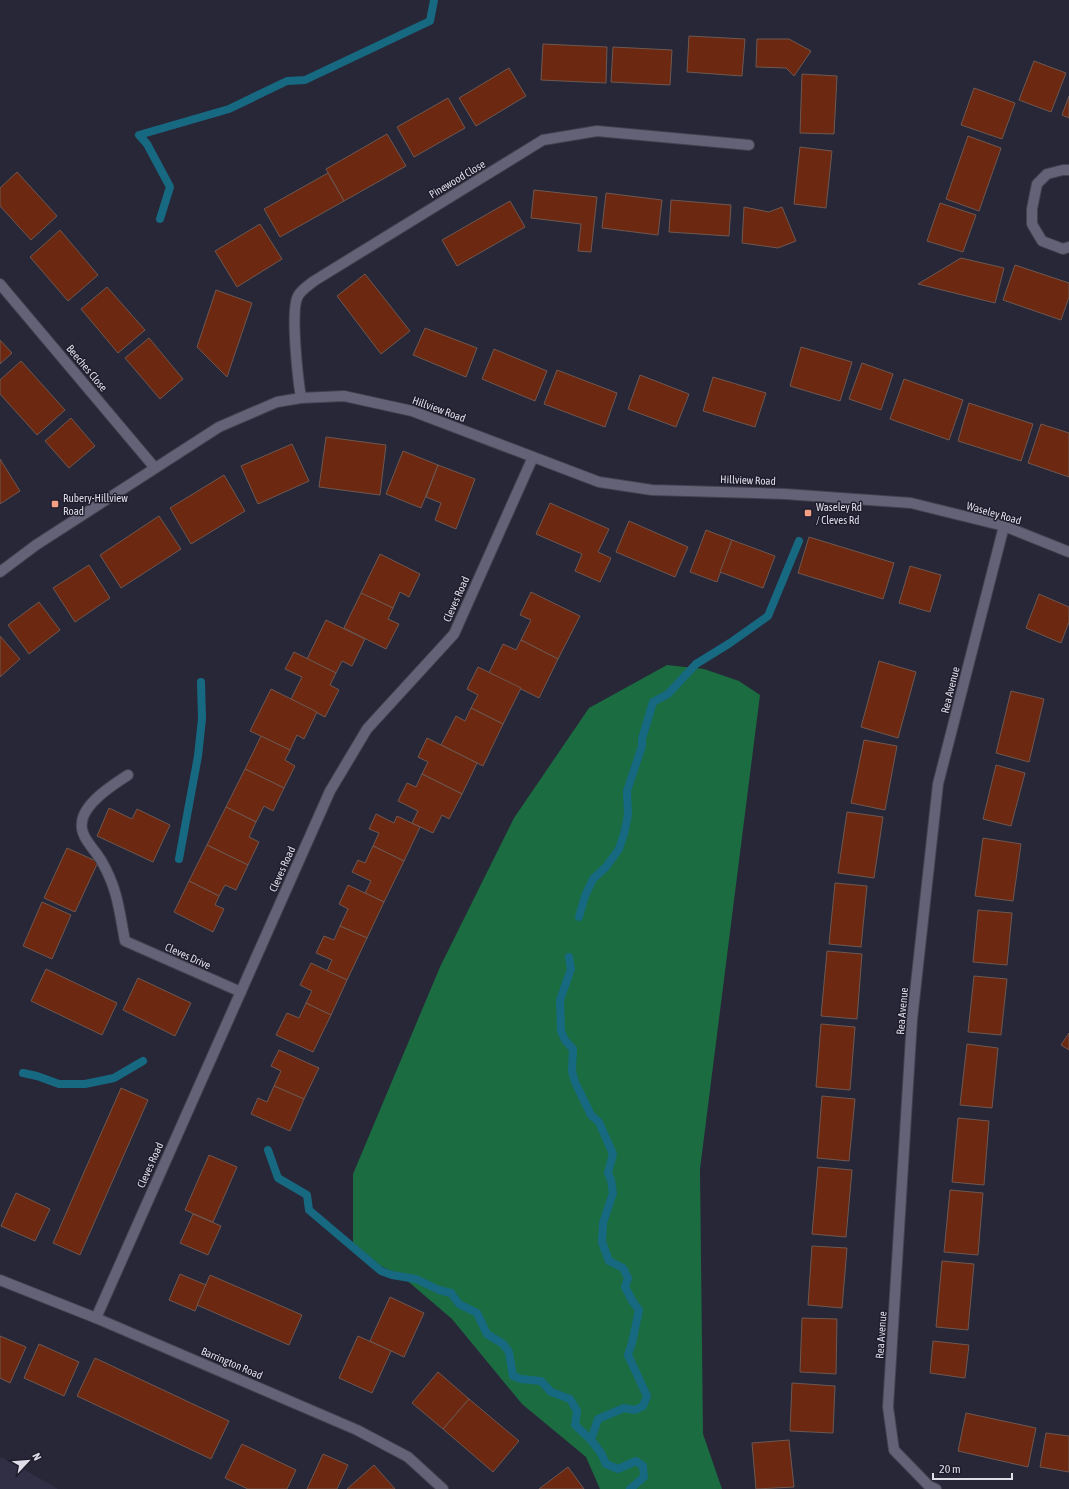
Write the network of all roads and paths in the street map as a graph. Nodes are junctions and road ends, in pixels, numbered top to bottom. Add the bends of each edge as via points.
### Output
1 (749, 145) dead end
2 (1069, 170) edge
3 (1069, 247) edge
4 (0, 284) edge
5 (301, 398) junction
6 (533, 457) junction
7 (155, 468) junction
8 (911, 503) joint
9 (1004, 526) junction
10 (1069, 552) edge
11 (0, 572) edge
12 (128, 774) dead end
13 (241, 992) junction
14 (0, 1280) edge
15 (96, 1318) junction
16 (443, 1489) edge
17 (936, 1489) edge

1 - 5 street, Pinewood Close via 597,131 543,140 314,281 298,296 295,314
2 - 3 street via 1048,174 1037,184 1032,224 1042,241 1063,249
4 - 7 street, Beeches Close
5 - 6 street, Hillview Road via 344,396 412,411
5 - 7 street, Hillview Road via 277,402 219,426
6 - 8 street, Hillview Road via 599,482 652,490 785,494
6 - 13 street, Cleves Road via 454,634 367,729 330,791
7 - 11 street, Hillview Road via 36,545
8 - 9 street, Waseley Road
9 - 10 street, Waseley Road
9 - 17 street, Rea Avenue via 938,784 912,1020 888,1407 894,1450 929,1486
12 - 13 street, Cleves Drive via 96,799 82,821 82,829 102,861 116,891 125,941
13 - 15 street, Cleves Road
14 - 15 street, Barrington Road
15 - 16 street, Barrington Road via 357,1430 408,1457

